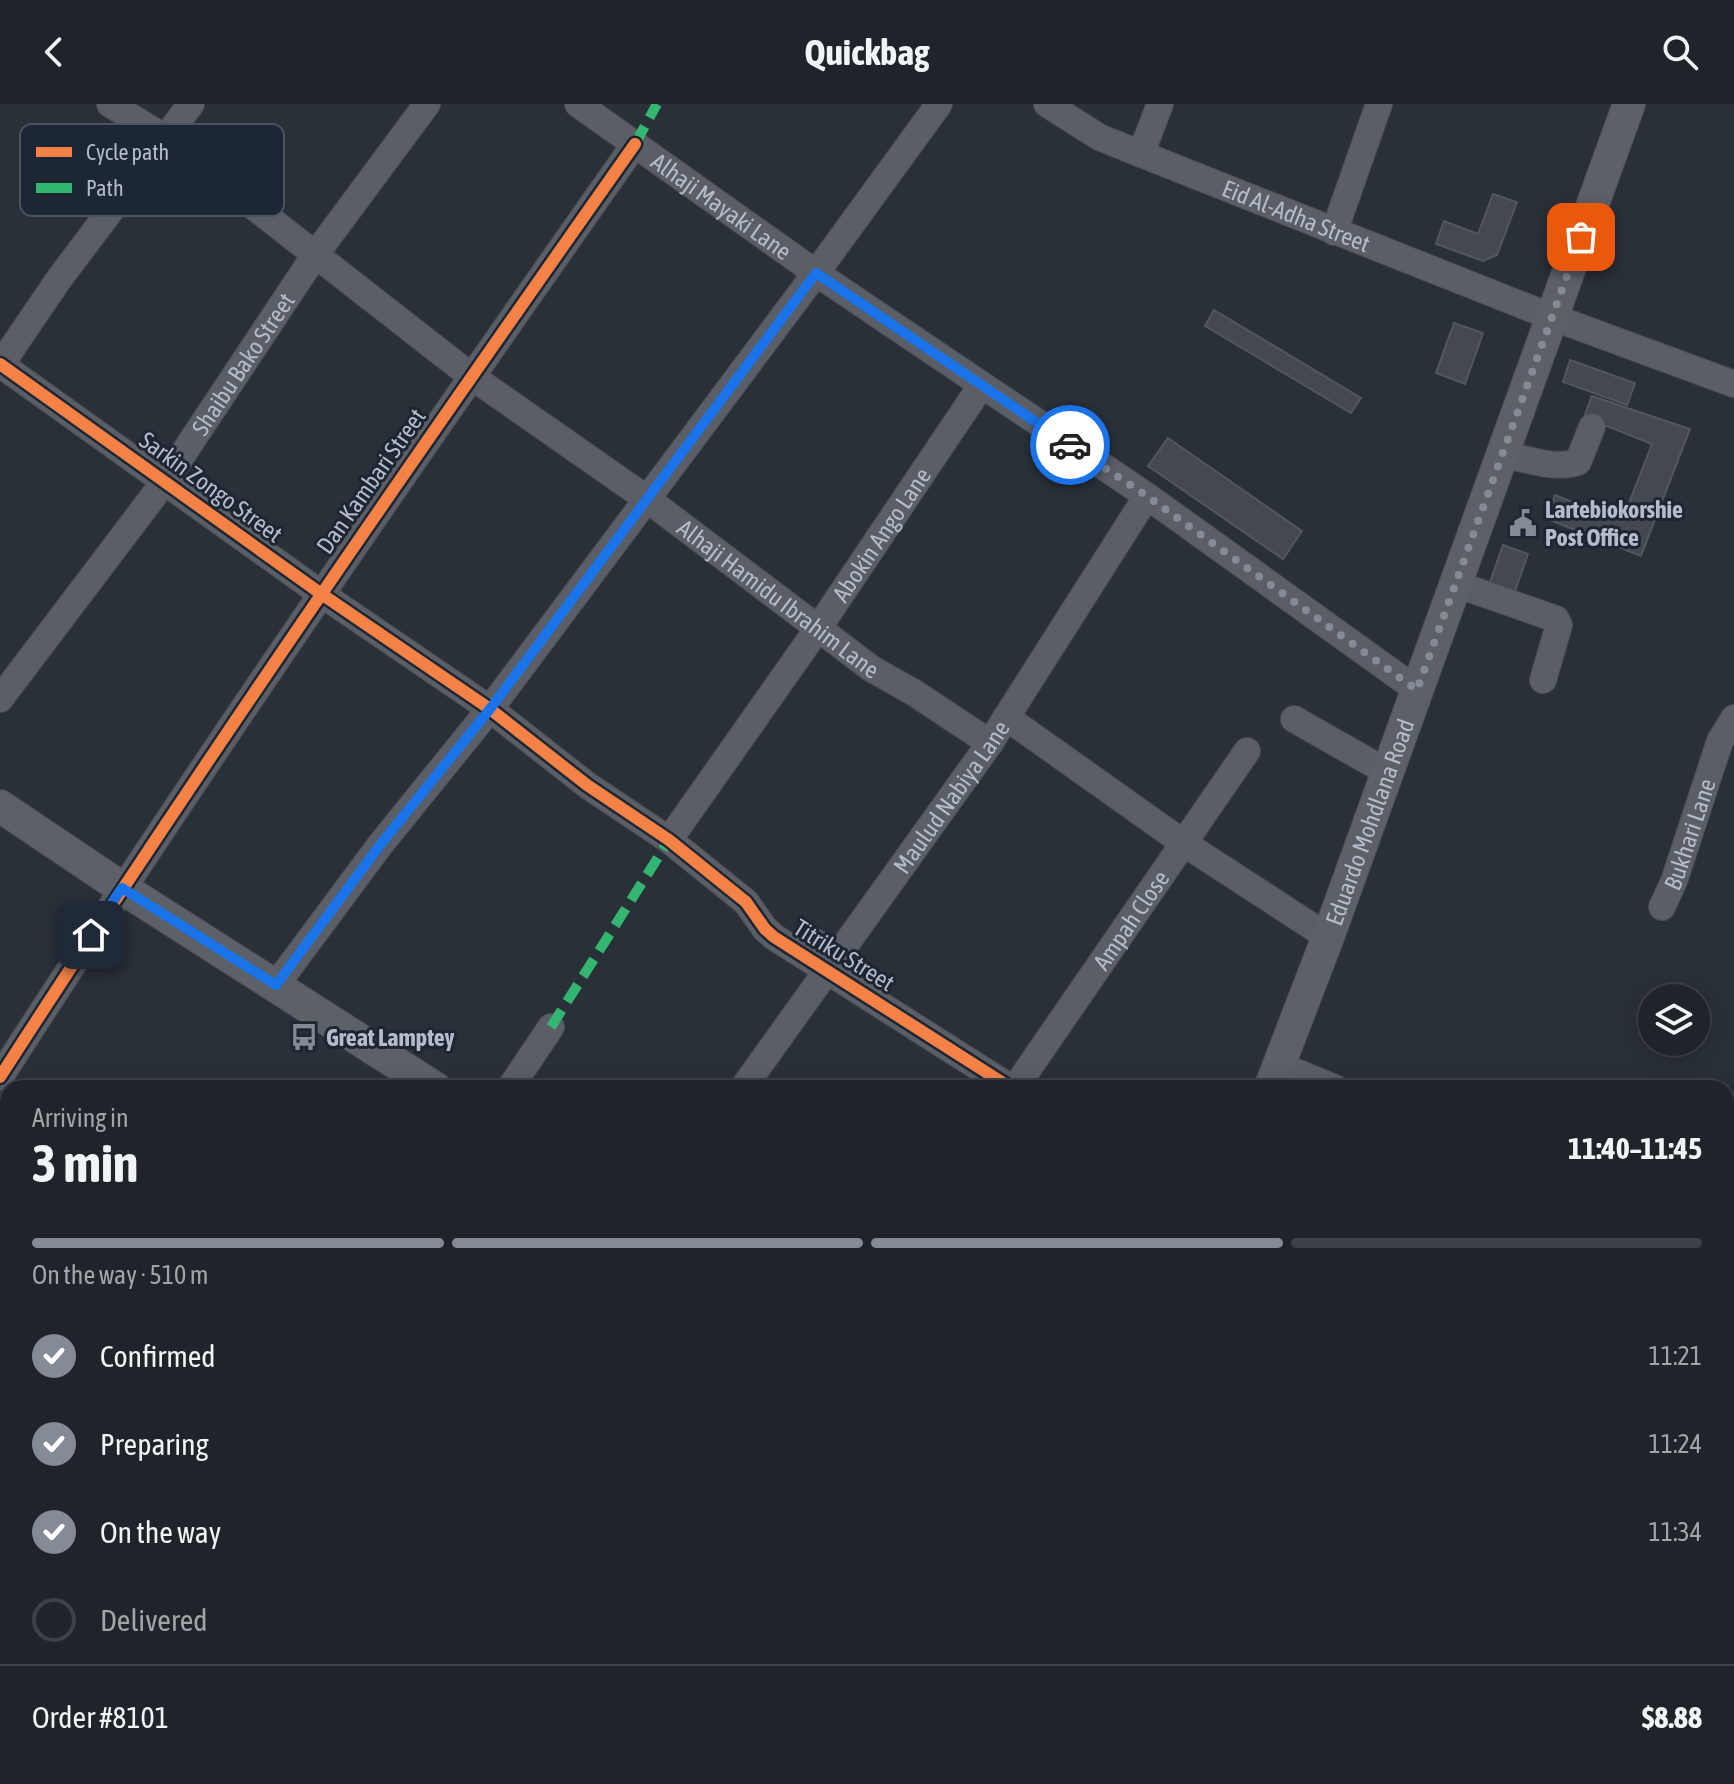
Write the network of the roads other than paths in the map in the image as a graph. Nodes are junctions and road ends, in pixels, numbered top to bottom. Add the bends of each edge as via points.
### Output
1 (110, 104) edge
2 (191, 104) edge
3 (427, 104) edge
4 (578, 104) edge
5 (939, 104) edge
6 (1047, 104) edge
7 (1160, 104) edge
8 (1379, 104) edge
9 (1629, 104) edge
10 (143, 124) edge
11 (177, 124) edge
12 (635, 144) junction
13 (1141, 154) junction
14 (108, 216) edge
15 (265, 216) edge
16 (1334, 232) junction
17 (315, 255) junction
18 (816, 273) junction
19 (1552, 317) junction
20 (0, 365) edge
21 (471, 376) junction
22 (1734, 384) edge
23 (981, 386) junction
24 (1592, 427) dead end
25 (1503, 454) junction
26 (165, 481) junction
27 (1147, 496) junction
28 (647, 499) junction
29 (1456, 584) junction
30 (320, 593) junction
31 (819, 627) junction
32 (1543, 680) dead end
33 (1417, 690) junction
34 (0, 699) edge
35 (490, 709) junction
36 (1006, 717) junction
37 (1734, 718) edge
38 (1294, 719) dead end
39 (990, 743) junction
40 (1247, 751) dead end
41 (1387, 772) junction
42 (0, 806) edge
43 (669, 840) junction
44 (1182, 842) junction
45 (122, 888) junction
46 (1662, 907) dead end
47 (1328, 937) junction
48 (828, 969) junction
49 (276, 985) junction
50 (551, 1027) dead end
51 (0, 1077) edge
52 (1274, 1077) edge
53 (423, 1080) edge
54 (515, 1080) edge
55 (749, 1080) edge
56 (1001, 1080) edge
57 (1018, 1080) edge

1 - 10 street, Alhaji Hamidu Ibrahim Lane
2 - 11 street
3 - 17 street, Shaibu Bako Street
4 - 12 street, Alhaji Mayaki Lane
5 - 18 street
6 - 13 street, Eid Al-Adha Street via 1099,137
7 - 13 street
8 - 16 street
9 - 19 main road, Eduardo Mohdlana Road
12 - 18 street, Alhaji Mayaki Lane
12 - 21 street, Dan Kambari Street
13 - 16 street, Eid Al-Adha Street
14 - 20 street
15 - 17 street, Alhaji Hamidu Ibrahim Lane
16 - 19 street, Eid Al-Adha Street
17 - 21 street, Alhaji Hamidu Ibrahim Lane
17 - 26 street, Shaibu Bako Street
18 - 23 street, Alhaji Mayaki Lane
18 - 28 street
19 - 22 street, Eid Al-Adha Street
19 - 25 main road, Eduardo Mohdlana Road
20 - 26 street, Sarkin Zongo Street
21 - 28 street, Alhaji Hamidu Ibrahim Lane
21 - 30 street, Dan Kambari Street
23 - 27 street, Alhaji Mayaki Lane
23 - 31 street, Abokin Ango Lane
24 - 25 street via 1578,462 1560,465
25 - 29 main road, Eduardo Mohdlana Road
26 - 30 street, Sarkin Zongo Street
26 - 34 street, Shaibu Bako Street
27 - 33 street, Alhaji Mayaki Lane
27 - 36 street, Maulud Nabiya Lane
28 - 31 street, Alhaji Hamidu Ibrahim Lane
28 - 35 street
29 - 32 street via 1556,619 1559,625
29 - 33 main road, Eduardo Mohdlana Road
30 - 35 street, Sarkin Zongo Street
30 - 45 street, Dan Kambari Street
31 - 39 street, Alhaji Hamidu Ibrahim Lane via 872,669
31 - 43 street, Abokin Ango Lane
33 - 41 main road, Eduardo Mohdlana Road
35 - 43 street, Sarkin Zongo Street via 587,785
35 - 49 street
36 - 39 street, Maulud Nabiya Lane
36 - 44 street
37 - 46 street, Bukhari Lane via 1720,741
38 - 41 street
39 - 48 street, Maulud Nabiya Lane
40 - 44 street, Ampah Close
41 - 47 main road, Eduardo Mohdlana Road
42 - 45 main road
43 - 48 street, Titriku Street via 746,902 774,937
44 - 47 street
44 - 57 street, Ampah Close
45 - 49 main road
45 - 51 street, Dan Kambari Street
47 - 52 main road, Eduardo Mohdlana Road
48 - 55 street, Maulud Nabiya Lane
48 - 56 street, Titriku Street
49 - 53 main road
50 - 54 street

